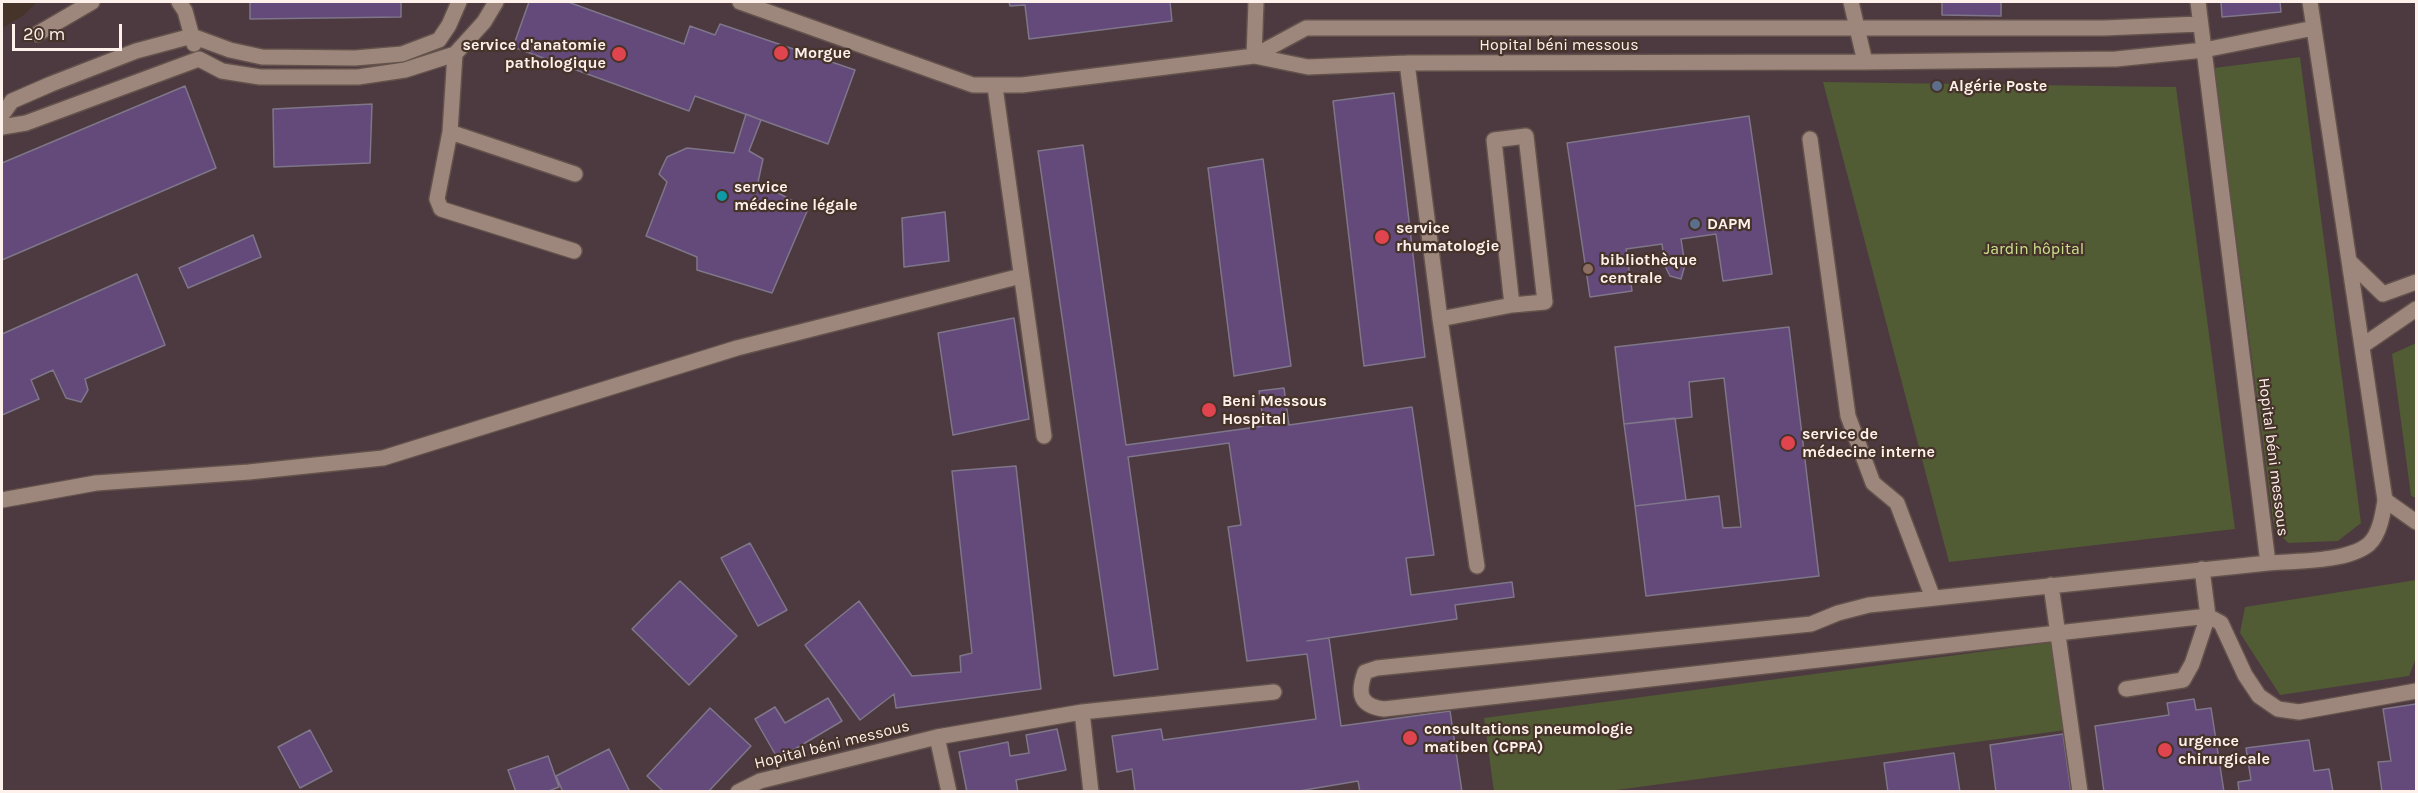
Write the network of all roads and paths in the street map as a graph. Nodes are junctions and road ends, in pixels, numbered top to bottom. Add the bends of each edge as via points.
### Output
1 (92, 2) edge
2 (179, 2) edge
3 (459, 2) edge
4 (496, 2) edge
5 (740, 2) edge
6 (1256, 2) edge
7 (1851, 2) edge
8 (2198, 2) edge
9 (2310, 2) edge
10 (2200, 24) junction
11 (1857, 27) junction
12 (2314, 28) junction
13 (37, 34) dead end
14 (192, 36) junction
15 (2204, 50) junction
16 (454, 54) junction
17 (1254, 56) junction
18 (199, 59) junction
19 (1865, 62) junction
20 (1407, 63) junction
21 (994, 87) junction
22 (2, 115) edge
23 (2, 127) edge
24 (450, 132) junction
25 (1810, 139) dead end
26 (574, 174) dead end
27 (574, 251) dead end
28 (2350, 262) junction
29 (1021, 276) junction
30 (2416, 282) edge
31 (1512, 305) junction
32 (2416, 309) edge
33 (1440, 319) junction
34 (2362, 346) junction
35 (1044, 436) dead end
36 (2385, 500) junction
37 (2, 501) edge
38 (2416, 522) edge
39 (2268, 563) junction
40 (1477, 566) dead end
41 (2202, 569) junction
42 (2051, 585) junction
43 (1933, 598) junction
44 (2208, 616) junction
45 (2058, 633) junction
46 (2126, 689) dead end
47 (1274, 692) dead end
48 (2416, 692) edge
49 (1082, 712) junction
50 (937, 738) junction
51 (738, 792) edge
52 (950, 792) edge
53 (1090, 792) edge
54 (2080, 792) edge

1 - 13 lane
2 - 14 lane
3 - 14 lane via 439,40 402,54 262,57
4 - 16 lane via 484,22
5 - 21 lane, Hopital béni messous via 973,85
6 - 17 lane
7 - 11 lane
8 - 10 lane, Hopital béni messous
9 - 12 lane
10 - 11 lane, Hopital béni messous via 2104,28
10 - 15 lane, Hopital béni messous
11 - 17 lane, Hopital béni messous via 1306,28
11 - 19 lane
12 - 15 lane, Hopital béni messous
12 - 28 lane
14 - 18 lane
14 - 22 lane via 136,51 51,84 12,101
15 - 19 lane, Hopital béni messous via 2116,59
15 - 39 lane, Hopital béni messous
16 - 18 lane via 405,70 358,77 260,77 222,71
16 - 24 lane
17 - 20 lane, Hopital béni messous via 1308,67
17 - 21 lane, Hopital béni messous
18 - 23 lane via 26,123
19 - 20 lane, Hopital béni messous
20 - 33 lane
21 - 29 lane
24 - 26 lane
24 - 27 lane via 436,199 441,209
25 - 43 lane via 1848,416 1873,483 1897,503
28 - 30 lane via 2383,294
28 - 34 lane
29 - 35 lane
29 - 37 lane via 737,348 383,458 96,483
31 - 31 lane via 1545,302 1526,136 1494,140
31 - 33 lane
32 - 34 lane
33 - 40 lane
34 - 36 lane
36 - 38 lane
36 - 39 lane via 2383,519 2370,543 2348,554
39 - 41 lane
41 - 42 lane
41 - 44 lane
42 - 43 lane
42 - 45 lane
43 - 45 lane via 1869,605 1811,624 1377,668 1365,672 1362,699 1370,707 1384,709
44 - 45 lane
44 - 46 lane via 2183,680
44 - 48 lane via 2221,622 2259,696 2278,709 2299,712
45 - 54 lane
47 - 49 lane, Hopital béni messous
49 - 50 lane, Hopital béni messous
49 - 53 lane
50 - 51 lane, Hopital béni messous via 760,781
50 - 52 lane

